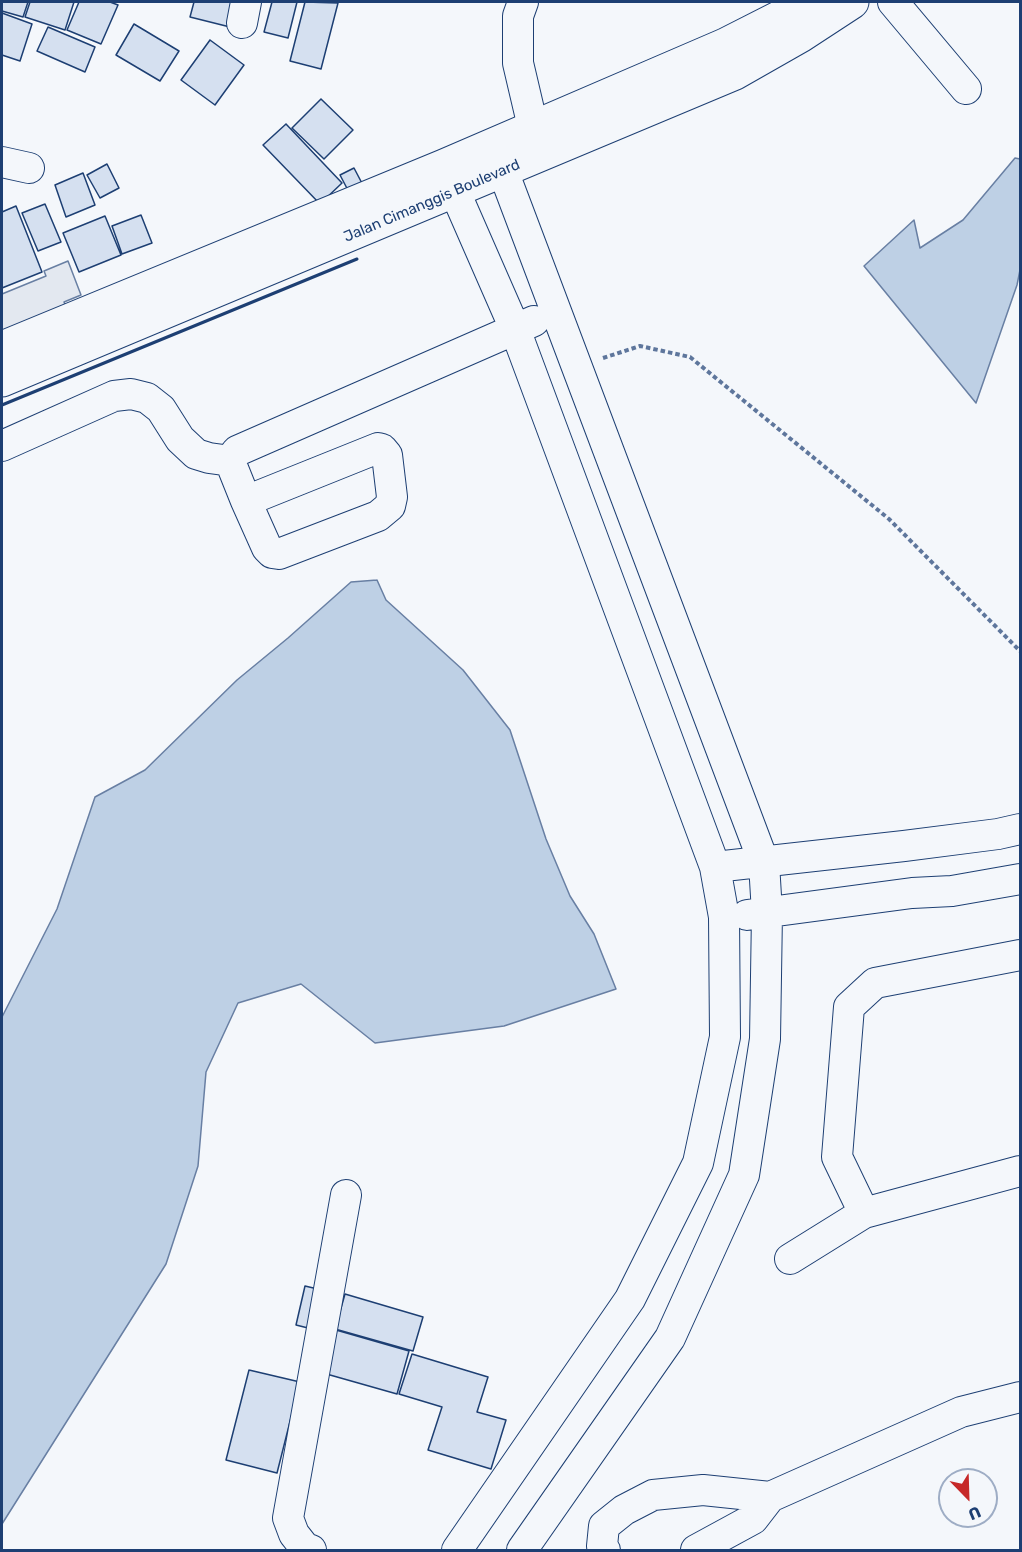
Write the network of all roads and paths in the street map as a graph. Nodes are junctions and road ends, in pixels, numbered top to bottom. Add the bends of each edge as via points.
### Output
1 (523, 2) edge
2 (805, 2) edge
3 (852, 2) edge
4 (893, 2) edge
5 (966, 89) dead end
6 (533, 127) junction
7 (498, 158) junction
8 (450, 178) junction
9 (556, 311) junction
10 (515, 328) junction
11 (2, 348) edge
12 (577, 366) junction
13 (2, 380) edge
14 (2, 446) edge
15 (231, 461) junction
16 (246, 501) junction
17 (681, 640) junction
18 (1020, 651) edge
19 (636, 656) junction
20 (711, 721) junction
21 (667, 740) junction
22 (1020, 829) edge
23 (904, 846) junction
24 (764, 863) junction
25 (716, 867) junction
26 (1020, 879) edge
27 (912, 893) junction
28 (767, 913) junction
29 (724, 917) junction
30 (1020, 955) edge
31 (1020, 1172) edge
32 (346, 1195) dead end
33 (864, 1213) junction
34 (790, 1259) dead end
35 (1020, 1397) edge
36 (770, 1497) junction
37 (311, 1551) edge
38 (457, 1551) edge
39 (522, 1551) edge
40 (605, 1551) edge
41 (696, 1551) edge

1 - 6 street via 518,16 518,63
2 - 6 main road, Jalan Cimanggis Boulevard via 725,45
3 - 7 main road, Jalan Cimanggis Boulevard via 735,73
4 - 5 street
6 - 7 main road, Jalan Cimanggis Boulevard
7 - 8 main road, Jalan Cimanggis Boulevard
7 - 9 street
8 - 10 street
8 - 11 main road, Jalan Cimanggis Boulevard
8 - 13 main road, Jalan Cimanggis Boulevard
9 - 10 street
9 - 12 street
10 - 15 street via 237,451
10 - 19 street
12 - 17 street
12 - 18 path via 640,346 690,357 889,519
14 - 15 street via 114,396 130,394 161,409 180,439 196,454
15 - 16 street
16 - 16 street via 372,449 382,448 387,455 392,497 385,511 279,554 272,554 267,548
17 - 19 street
17 - 20 street
19 - 21 street
20 - 21 street
20 - 24 street
21 - 25 street
22 - 23 street
23 - 24 street
23 - 27 street
24 - 25 street
24 - 28 street
25 - 29 street
26 - 27 street via 952,891
27 - 28 street
28 - 29 street
28 - 39 street via 765,1039 744,1175 670,1338
29 - 38 street via 725,1037 698,1163 630,1299
30 - 33 street via 875,983 849,1007 837,1157
31 - 33 street
32 - 37 street via 288,1518 294,1534
33 - 34 street
35 - 36 street via 961,1412
36 - 40 street via 703,1490 653,1495 604,1526
36 - 41 street via 753,1519

